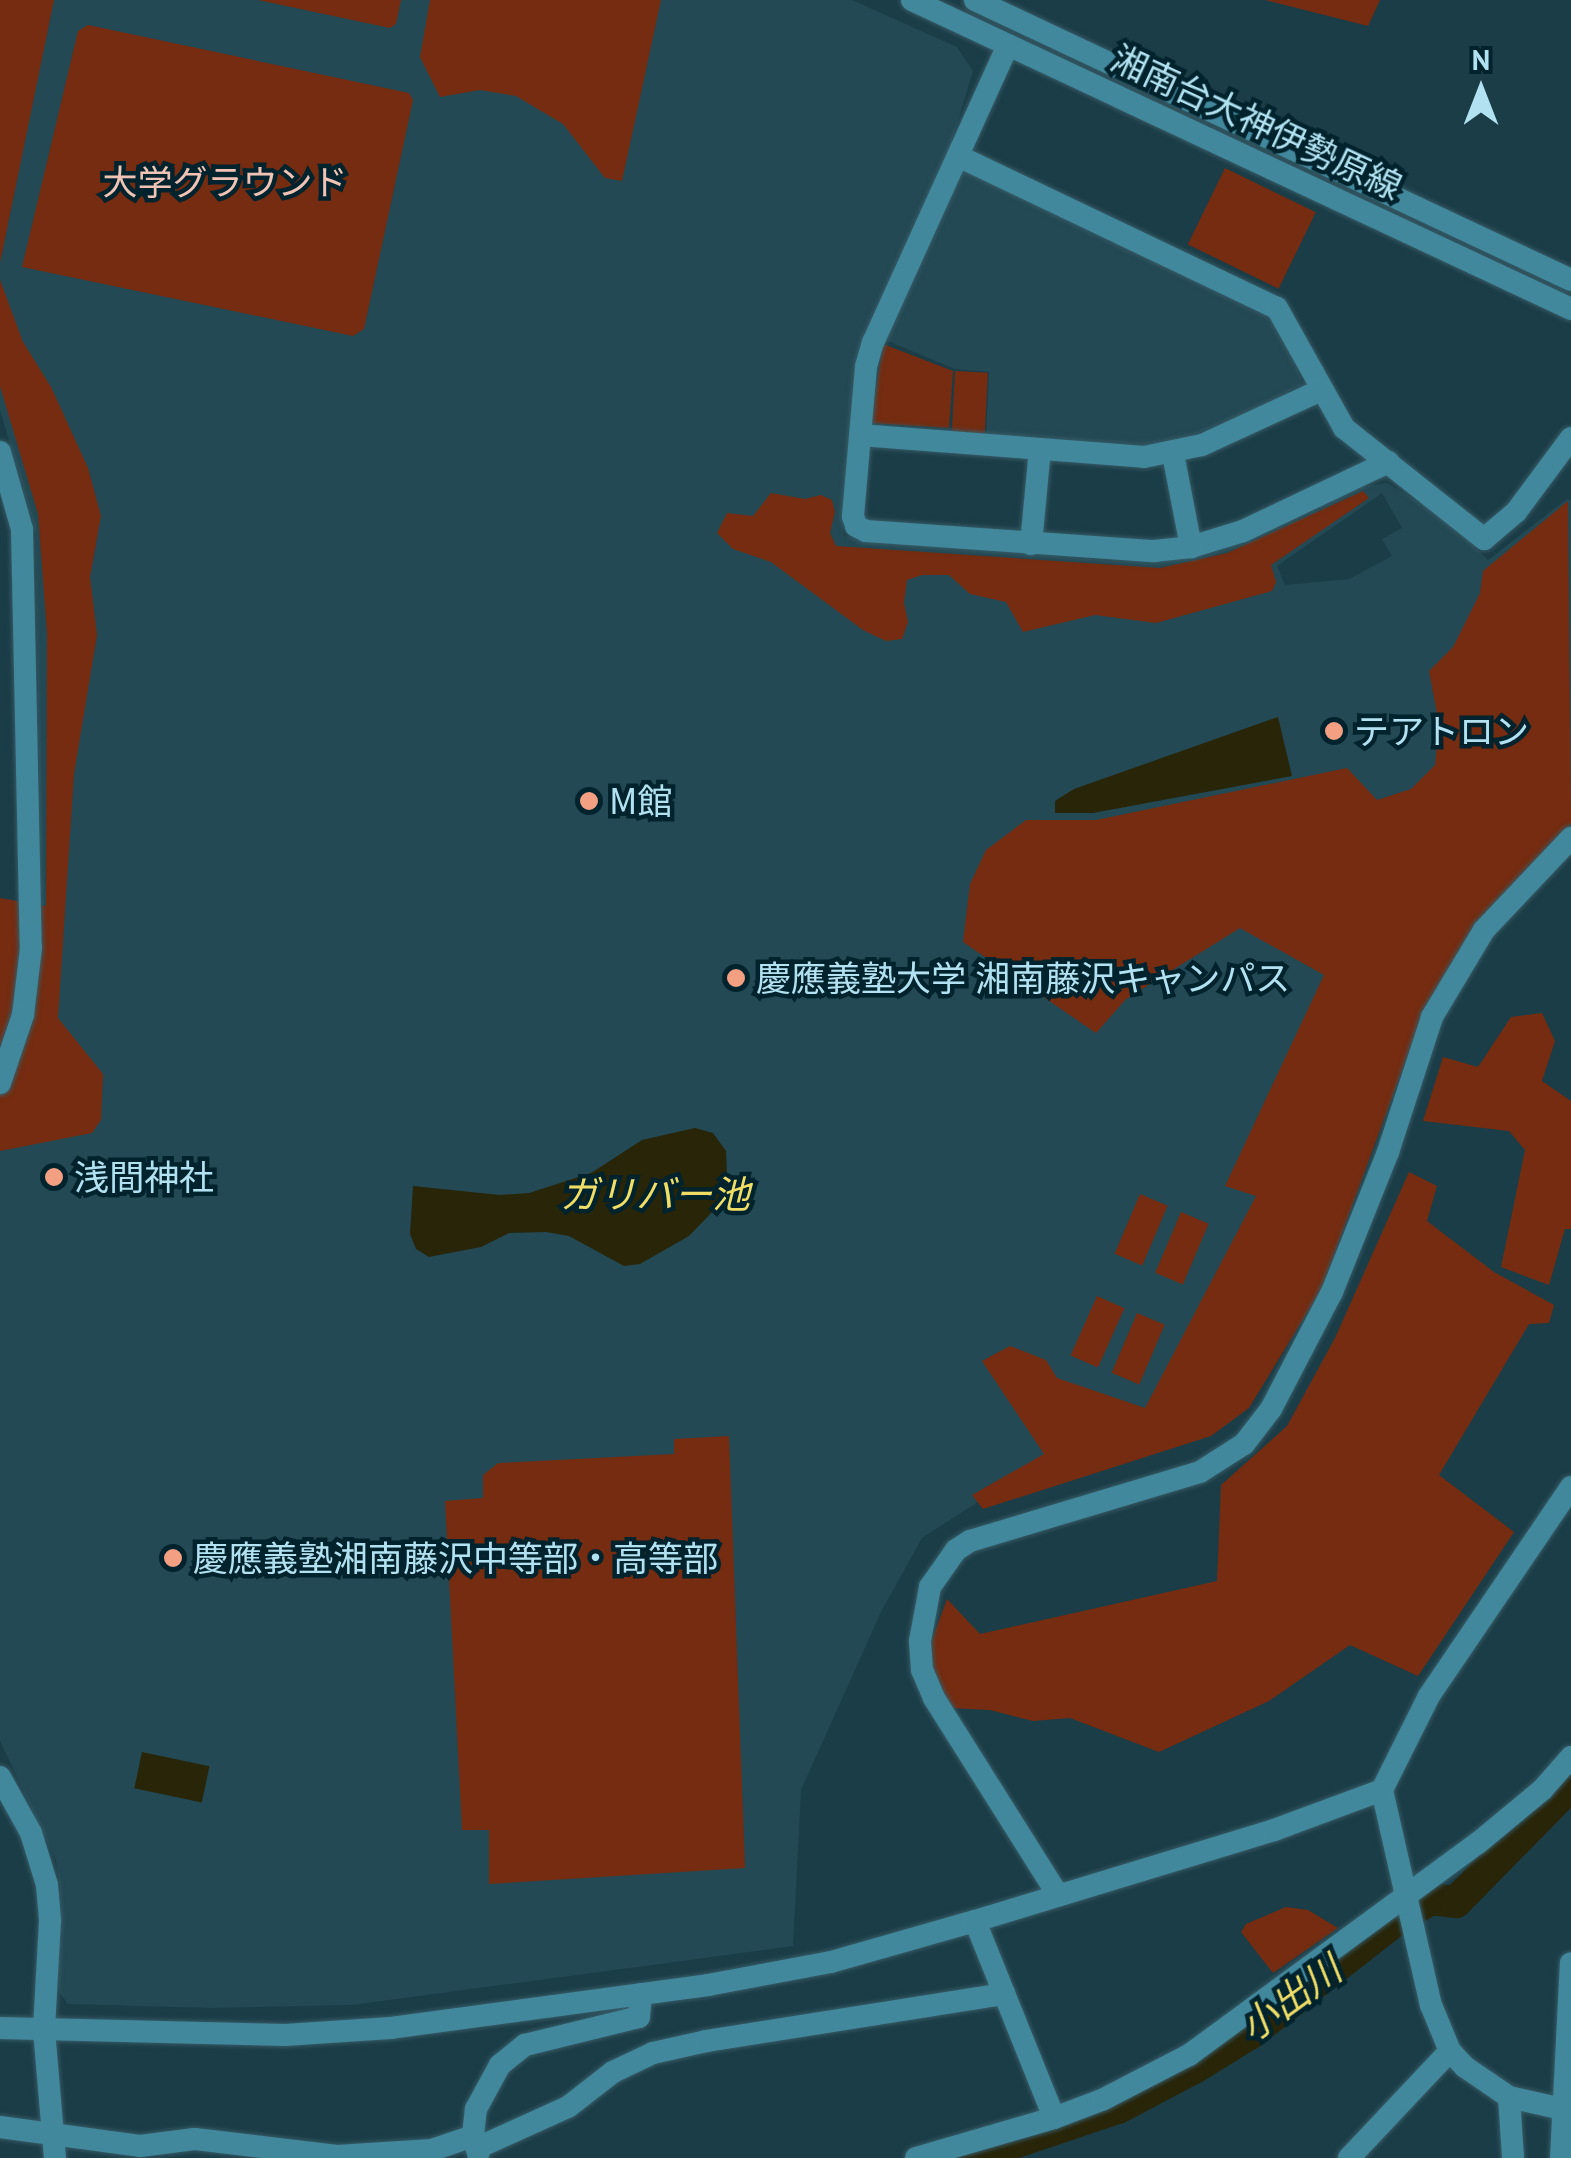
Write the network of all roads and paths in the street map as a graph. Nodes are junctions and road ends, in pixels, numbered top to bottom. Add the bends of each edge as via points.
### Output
1 (912, 0) edge
2 (976, 0) edge
3 (1019, 9) edge
4 (1008, 44) junction
5 (958, 156) junction
6 (1571, 280) edge
7 (1571, 309) edge
8 (1320, 390) junction
9 (860, 435) junction
10 (1571, 438) edge
11 (1040, 450) junction
12 (0, 452) edge
13 (1173, 454) junction
14 (1388, 462) junction
15 (1031, 544) junction
16 (1191, 546) junction
17 (1571, 838) edge
18 (0, 1083) edge
19 (1571, 1487) edge
20 (1571, 1757) edge
21 (0, 1777) edge
22 (1382, 1790) junction
23 (1058, 1895) junction
24 (1409, 1907) junction
25 (975, 1921) junction
26 (1571, 1964) edge
27 (641, 1994) junction
28 (1004, 1994) junction
29 (0, 2028) edge
30 (44, 2030) junction
31 (1450, 2051) junction
32 (1509, 2097) junction
33 (1566, 2110) edge
34 (1054, 2118) junction
35 (0, 2127) edge
36 (54, 2147) edge
37 (476, 2148) edge
38 (916, 2158) edge
39 (1349, 2158) edge
40 (1512, 2158) edge
41 (1561, 2158) edge

1 - 4 street, 湘南台大神伊勢原線
2 - 3 street, 湘南台大神伊勢原線
3 - 6 street, 湘南台大神伊勢原線
4 - 5 street
4 - 7 street, 湘南台大神伊勢原線
5 - 8 street via 1261,297 1290,324
5 - 9 street via 873,342
8 - 13 street
8 - 14 street via 1344,428
9 - 11 street
9 - 15 street via 856,526
10 - 14 street via 1516,512 1484,539
11 - 13 street
11 - 15 street
12 - 18 street via 22,529 31,948 24,1015
13 - 16 street
14 - 16 street via 1243,531
15 - 16 street via 1154,551
17 - 23 street via 1484,930 1432,1016 1332,1292 1271,1408 1244,1444 1200,1472 970,1541 930,1587 922,1670
19 - 22 street via 1429,1696
20 - 24 street
21 - 30 street via 31,1833 47,1885
22 - 23 street
22 - 24 street
23 - 25 street
24 - 31 street via 1431,2005
24 - 34 street via 1189,2055
25 - 27 street via 831,1962
25 - 28 street
26 - 33 street
27 - 30 street via 391,2028 285,2035
27 - 37 street via 639,2016 524,2046 500,2065 476,2109
28 - 34 street
28 - 37 street via 654,2053 613,2072 568,2107
29 - 30 street
30 - 36 street
31 - 32 street
31 - 39 street
32 - 33 street
32 - 40 street
33 - 41 street
34 - 38 street
35 - 36 street
36 - 37 street via 195,2139 336,2156

